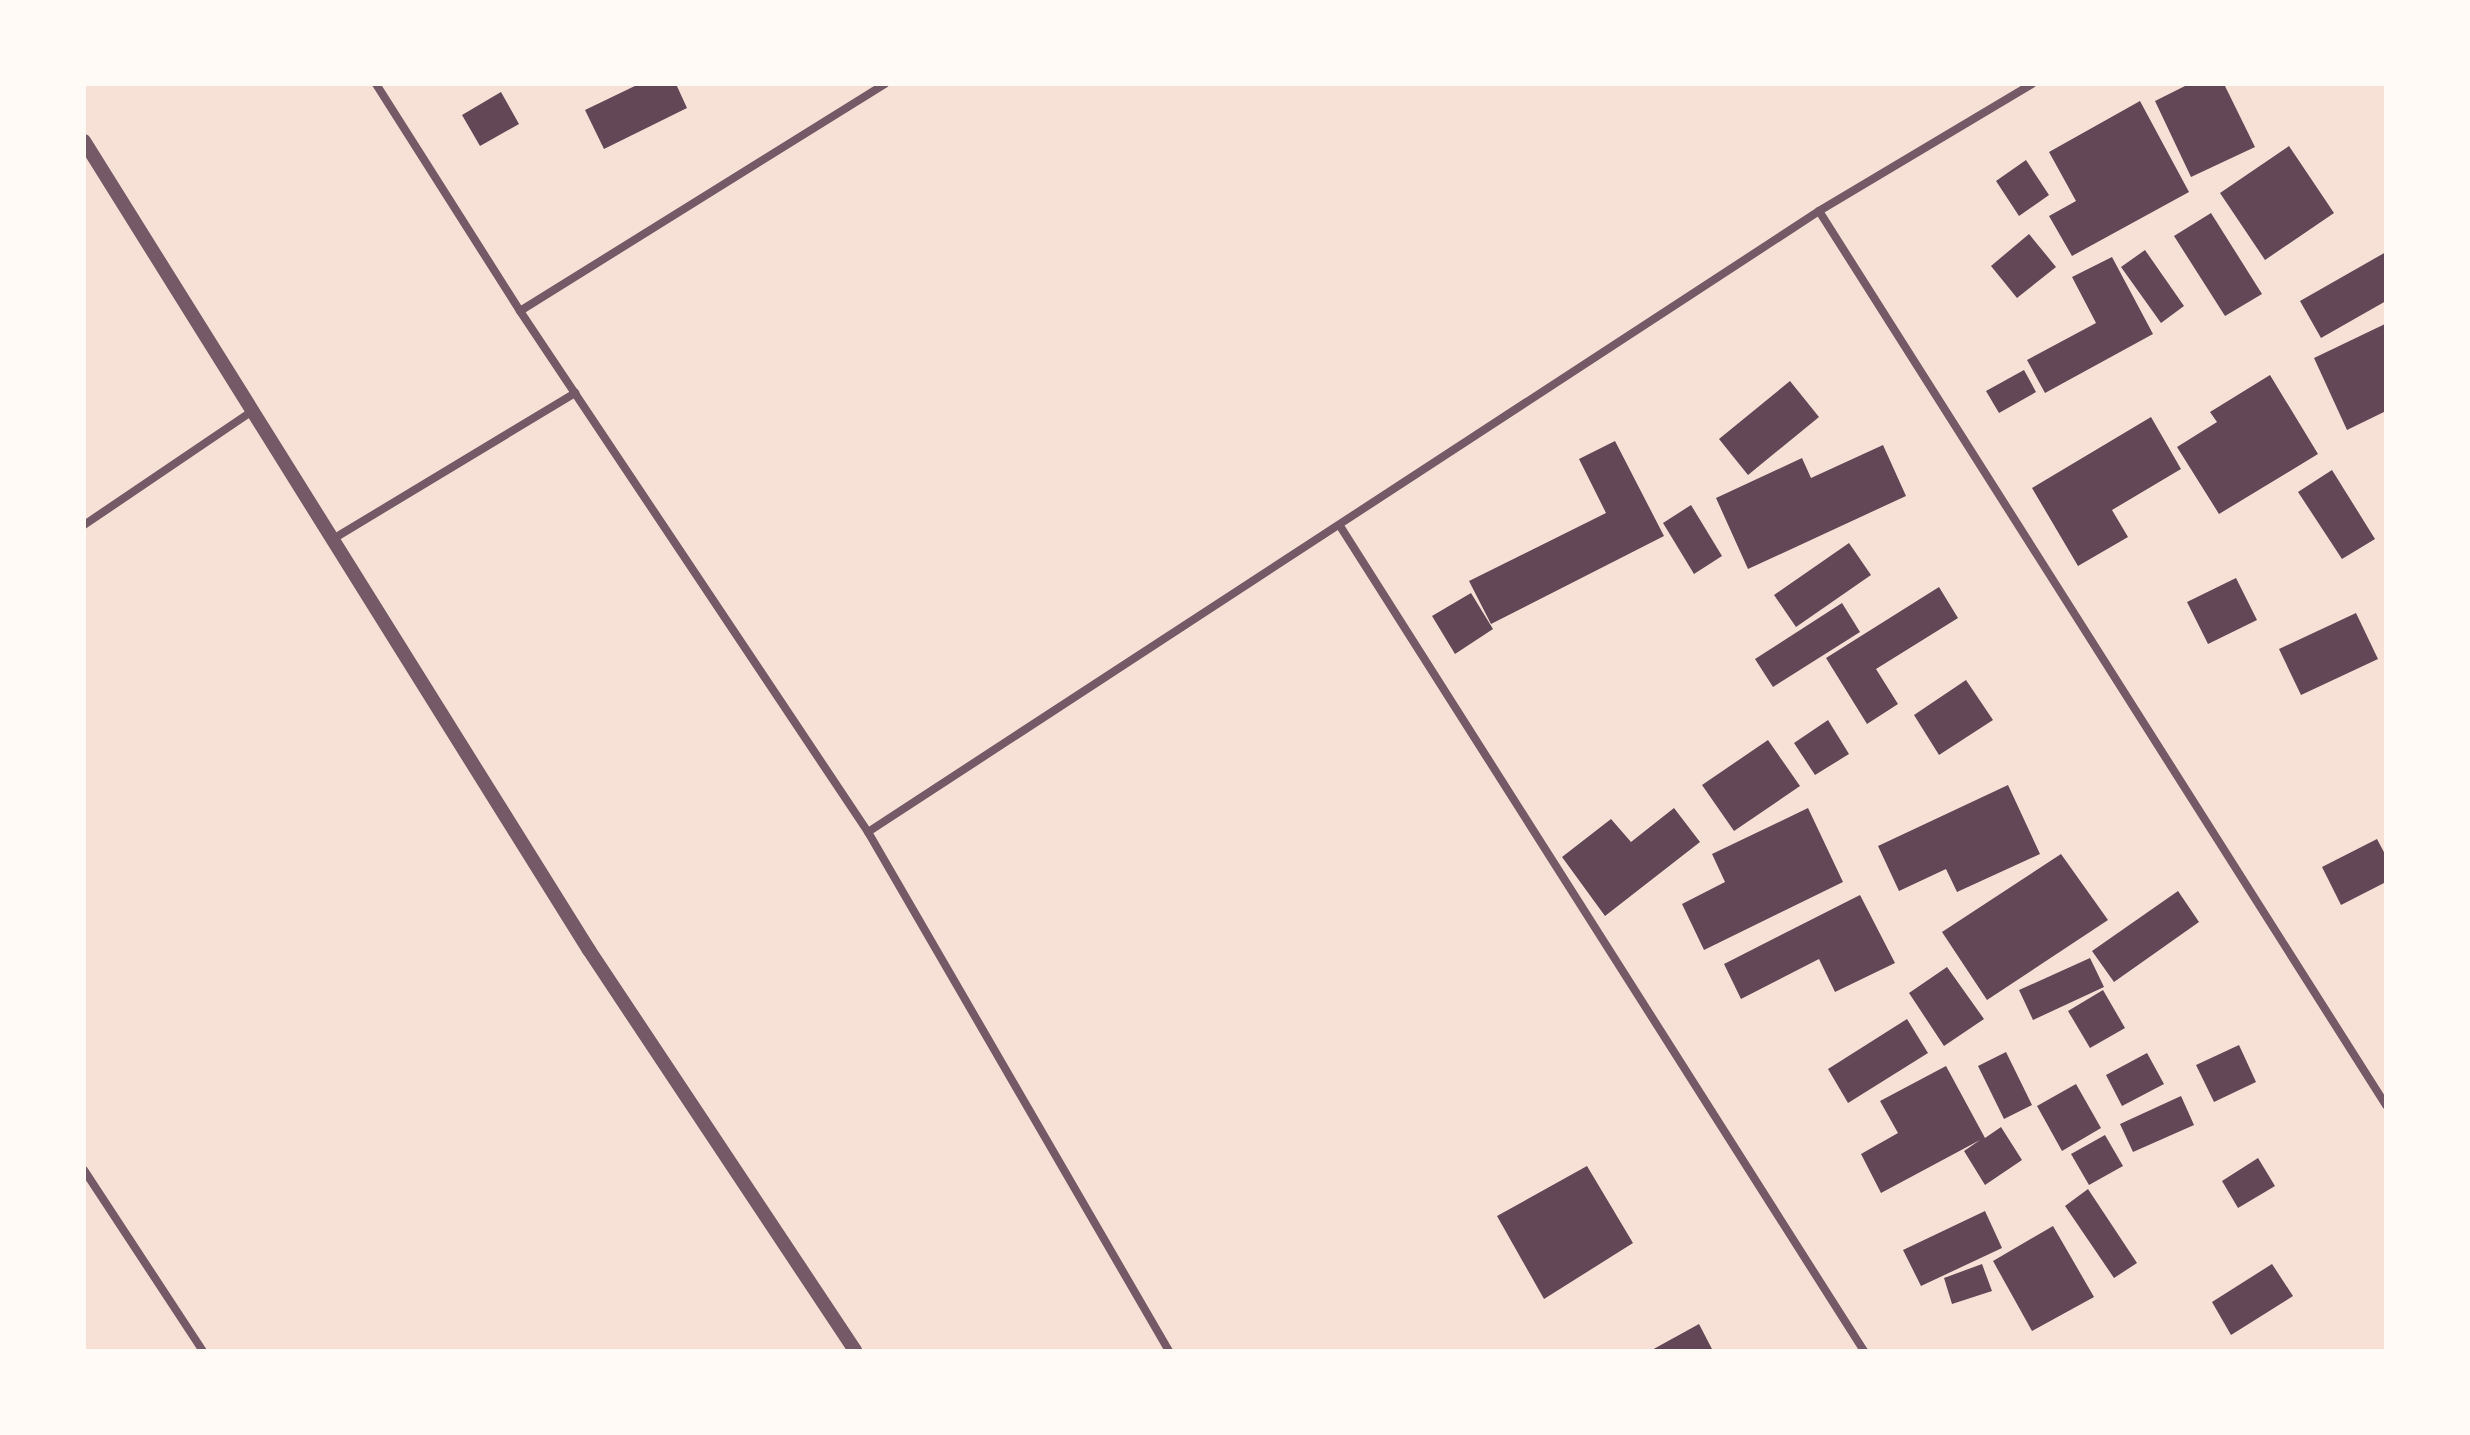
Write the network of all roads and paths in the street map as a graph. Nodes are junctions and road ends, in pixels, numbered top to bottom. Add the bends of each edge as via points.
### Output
1 (376, 84) edge
2 (885, 84) edge
3 (2032, 84) edge
4 (84, 141) edge
5 (1819, 211) junction
6 (520, 311) junction
7 (575, 393) junction
8 (251, 412) junction
9 (84, 525) edge
10 (1340, 526) junction
11 (333, 539) junction
12 (868, 832) junction
13 (2386, 1105) edge
14 (84, 1170) edge
15 (203, 1351) edge
16 (855, 1351) edge
17 (1169, 1351) edge
18 (1864, 1351) edge

1 - 6 street
2 - 6 street
3 - 5 street
4 - 8 street
5 - 10 street
5 - 13 street
6 - 7 street
7 - 11 street
7 - 12 street
8 - 9 street
8 - 11 street
10 - 12 street
10 - 18 street
11 - 16 street via 589,950
12 - 17 street
14 - 15 street

